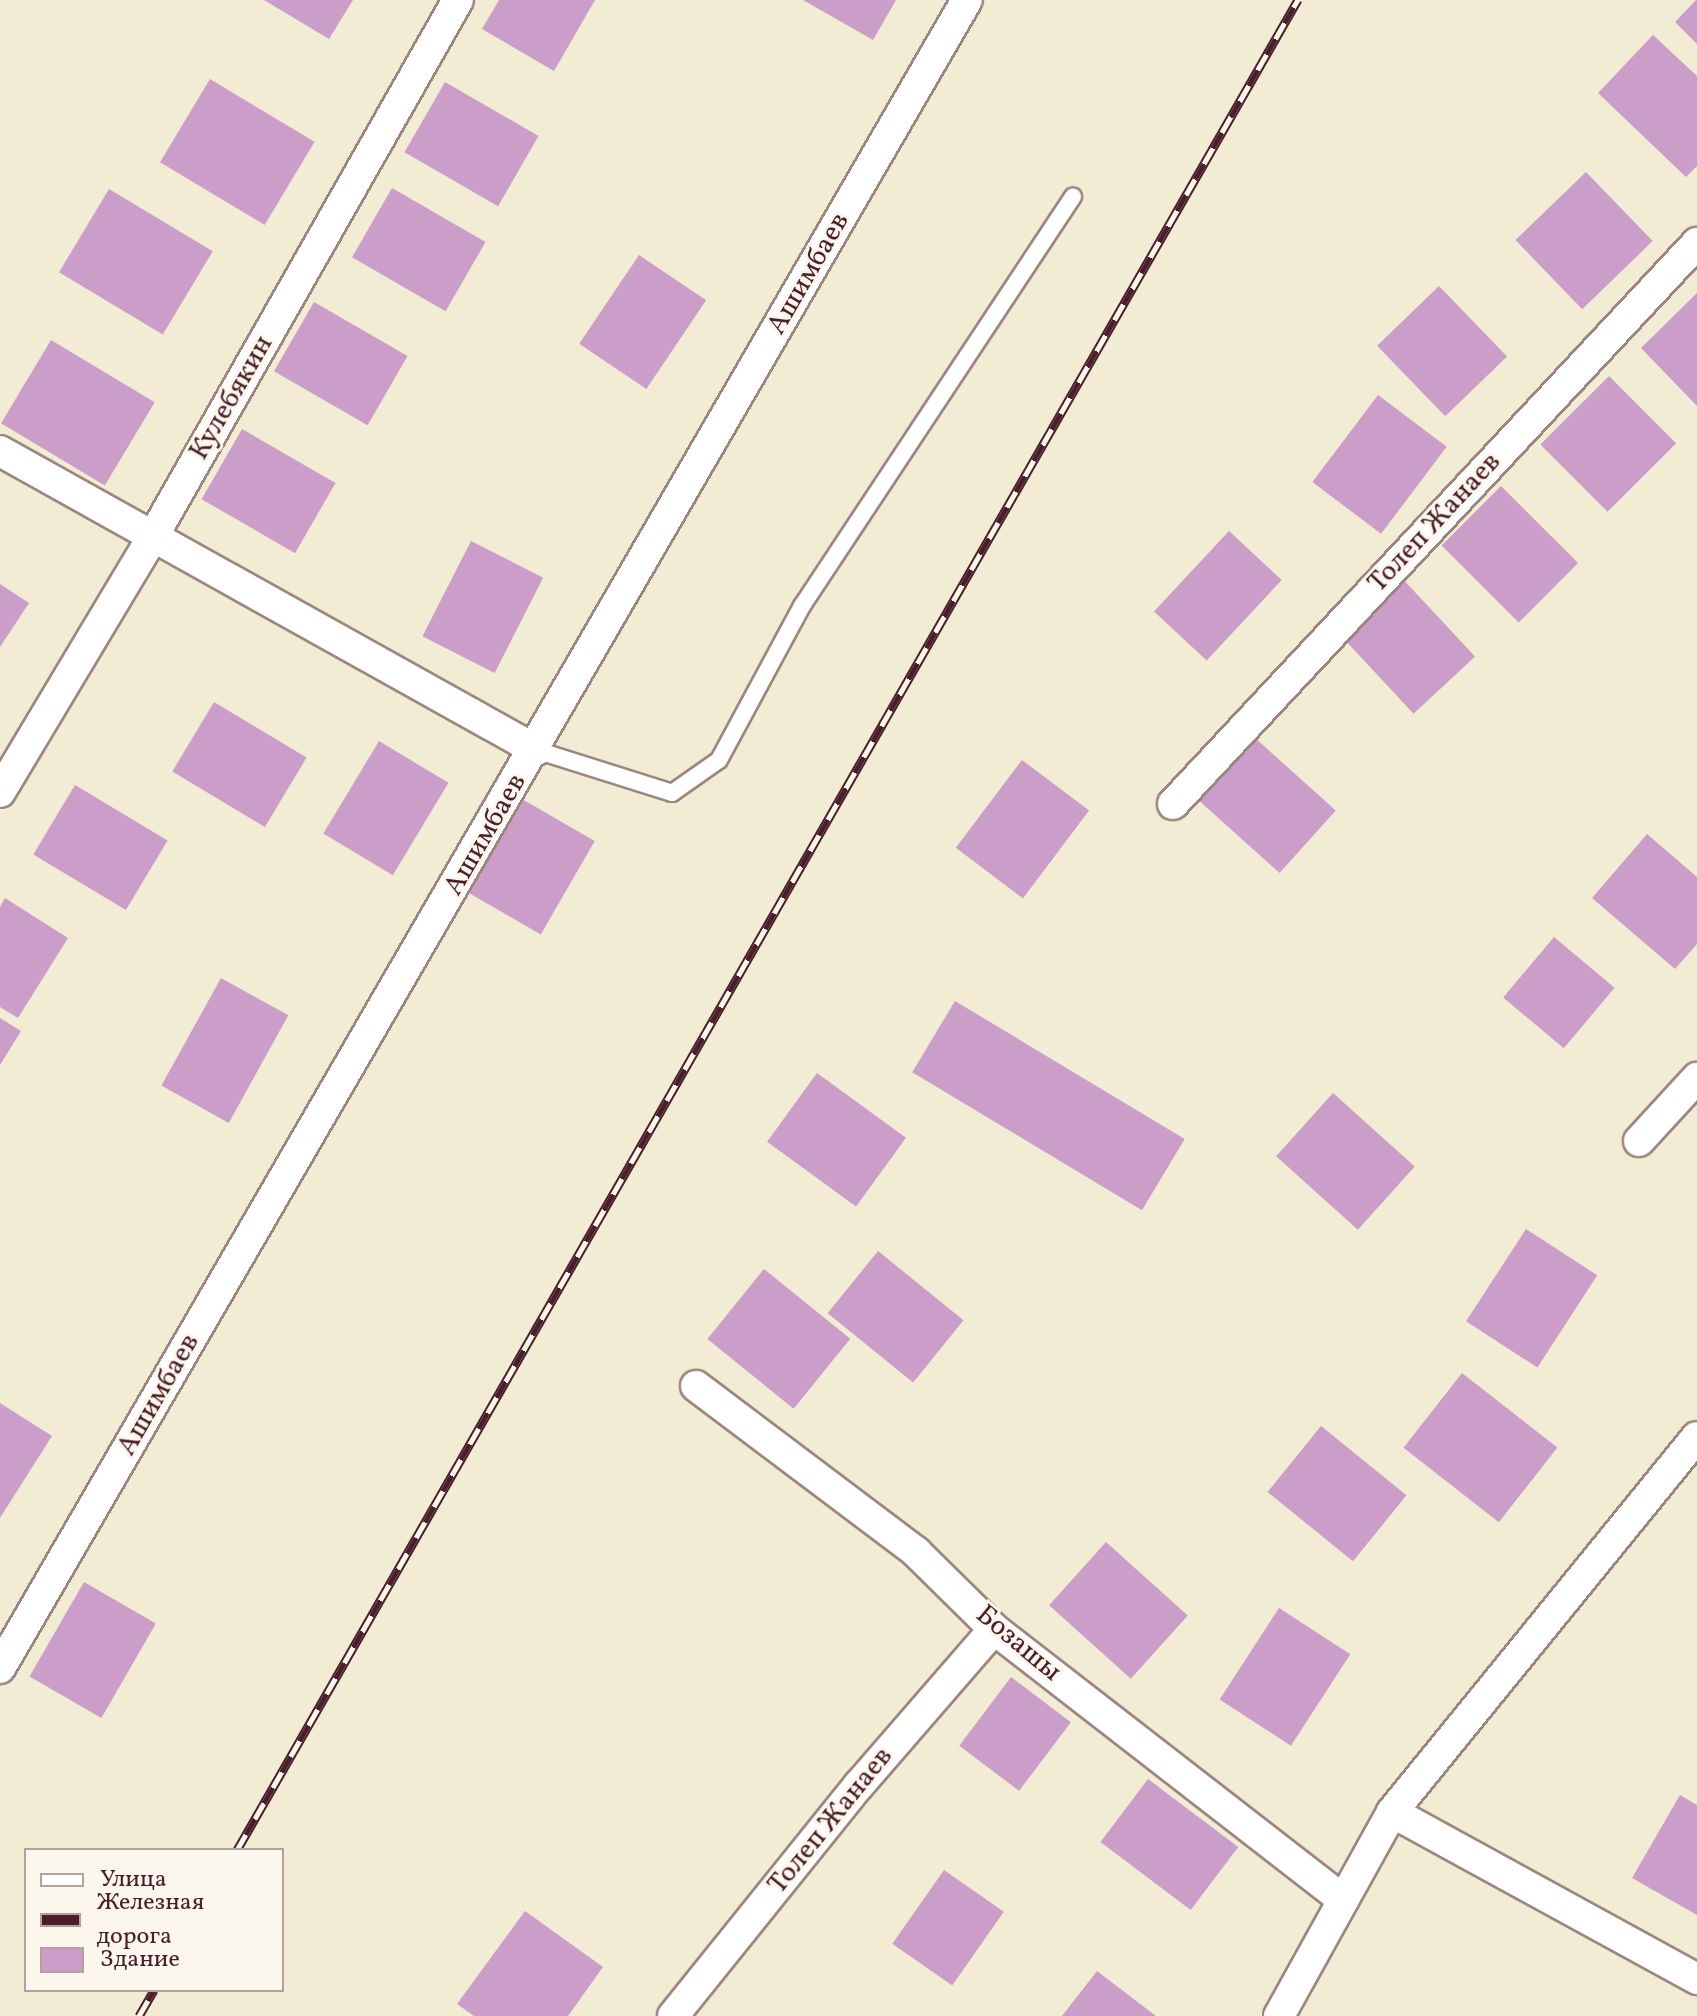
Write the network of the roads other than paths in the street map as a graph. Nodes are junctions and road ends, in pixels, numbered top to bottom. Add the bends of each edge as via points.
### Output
1 (458, 0) edge
2 (967, 0) edge
3 (1073, 197) dead end
4 (1697, 243) edge
5 (0, 451) edge
6 (151, 540) junction
7 (536, 750) junction
8 (0, 792) edge
9 (1173, 804) dead end
10 (1697, 1078) edge
11 (1639, 1141) dead end
12 (696, 1386) dead end
13 (1697, 1437) edge
14 (994, 1629) junction
15 (0, 1668) edge
16 (1392, 1812) junction
17 (1343, 1900) junction
18 (1323, 1936) junction
19 (1697, 1979) edge
20 (673, 2016) edge
21 (1279, 2016) edge
22 (1295, 2016) edge

1 - 6 street, Кулебякин
2 - 7 street, Ашимбаев
3 - 7 lane via 802,606 719,760 672,793
4 - 9 street, Толеп Жанаев
5 - 6 street
6 - 7 street
6 - 8 street, Кулебякин
7 - 15 street, Ашимбаев
10 - 11 street
12 - 14 street, Бозашы via 916,1552
13 - 16 street
14 - 17 street, Бозашы
14 - 20 street, Толеп Жанаев via 859,1785
16 - 17 street
16 - 19 street
17 - 18 street
18 - 21 street
18 - 22 street

